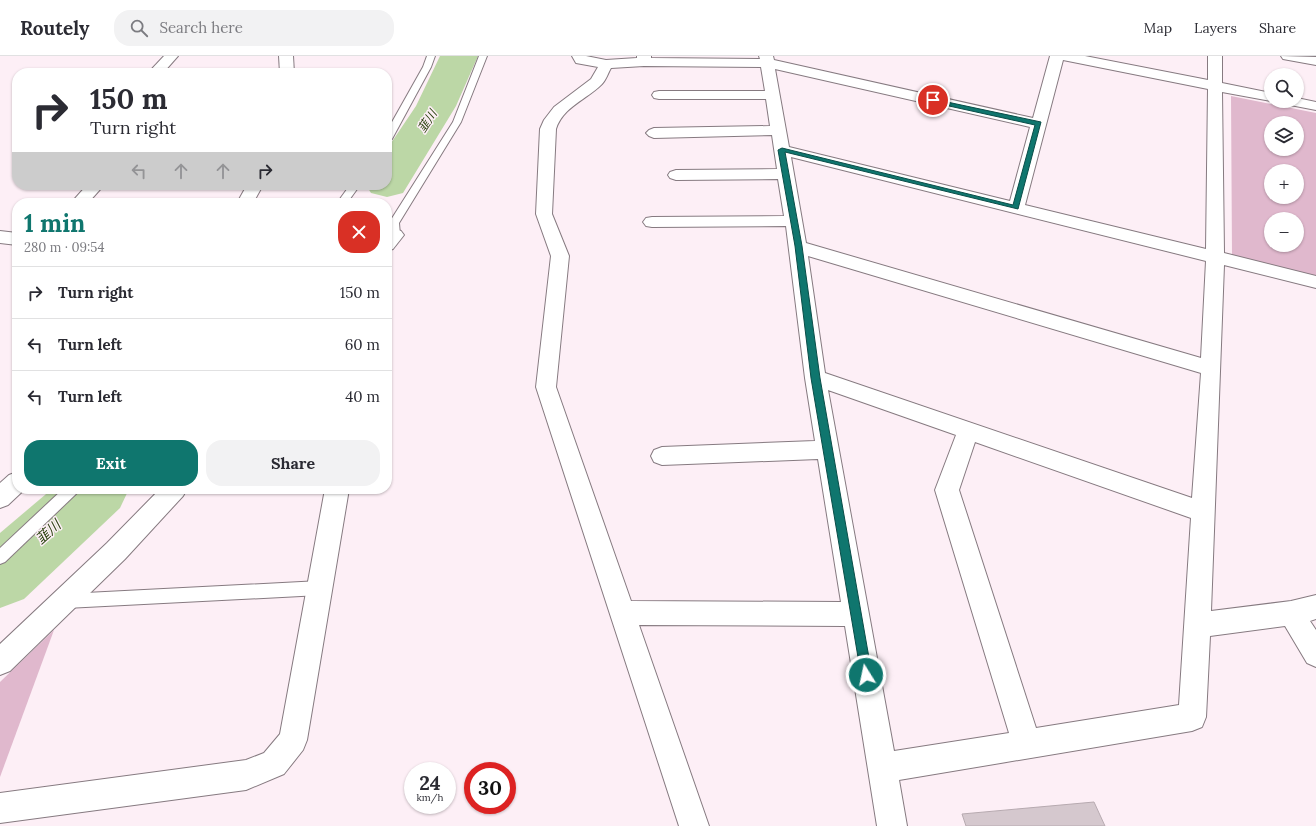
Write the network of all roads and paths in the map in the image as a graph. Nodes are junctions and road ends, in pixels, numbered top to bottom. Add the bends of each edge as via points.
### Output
1 (171, 56) edge
2 (286, 56) edge
3 (431, 56) edge
4 (483, 56) edge
5 (580, 56) edge
6 (1057, 56) edge
7 (1064, 56) edge
8 (1215, 56) edge
9 (1288, 56) edge
10 (644, 59) edge
11 (766, 60) edge
12 (1316, 61) edge
13 (606, 64) junction
14 (160, 68) edge
15 (287, 68) edge
16 (1215, 86) junction
17 (659, 95) dead end
18 (772, 95) junction
19 (1264, 96) edge
20 (1304, 104) edge
21 (1316, 106) edge
22 (1038, 124) junction
23 (392, 130) edge
24 (778, 130) junction
25 (654, 133) dead end
26 (782, 150) junction
27 (786, 174) junction
28 (676, 175) dead end
29 (91, 190) edge
30 (84, 198) edge
31 (1016, 208) junction
32 (794, 221) junction
33 (652, 222) dead end
34 (392, 234) edge
35 (0, 237) edge
36 (12, 238) edge
37 (798, 246) junction
38 (1215, 256) junction
39 (1316, 282) edge
40 (1211, 368) junction
41 (815, 378) junction
42 (968, 431) junction
43 (828, 450) junction
44 (662, 456) dead end
45 (12, 487) edge
46 (67, 494) edge
47 (170, 494) edge
48 (336, 494) edge
49 (0, 498) edge
50 (1203, 512) junction
51 (0, 557) edge
52 (320, 588) junction
53 (64, 601) junction
54 (1316, 607) edge
55 (622, 613) junction
56 (1291, 613) junction
57 (856, 614) junction
58 (1197, 626) junction
59 (1316, 654) edge
60 (0, 662) edge
61 (1027, 744) junction
62 (882, 768) junction
63 (0, 808) edge
64 (694, 826) edge
65 (892, 826) edge

1 - 14 street
2 - 15 street
3 - 23 lane
4 - 34 lane via 457,122 394,222
5 - 13 street via 581,60
6 - 22 street
7 - 16 street
8 - 16 street
9 - 12 street
10 - 11 street
10 - 13 street
11 - 18 street
11 - 22 street
13 - 55 street via 597,81 559,110 548,129 544,214 560,256 546,387
16 - 19 street
16 - 38 street
17 - 18 street
18 - 24 street
20 - 21 street
22 - 31 street
24 - 25 street
24 - 26 street
26 - 27 street
26 - 31 street
27 - 28 street
27 - 32 street
29 - 30 street
31 - 38 street
32 - 33 street
32 - 37 street
35 - 36 street
37 - 40 street
37 - 41 street
38 - 39 street
38 - 40 street
40 - 50 street
41 - 42 street
41 - 43 street
42 - 50 street
42 - 61 street via 947,490
43 - 44 street
43 - 57 street
45 - 49 street
46 - 51 lane
47 - 53 street via 116,552
48 - 52 street
50 - 58 street
52 - 53 lane
52 - 63 street via 293,740 274,764 246,775
53 - 60 street
54 - 56 street
55 - 57 street
55 - 64 street
56 - 58 street
56 - 59 street
57 - 62 street
58 - 61 street via 1192,717
61 - 62 street
62 - 65 street

